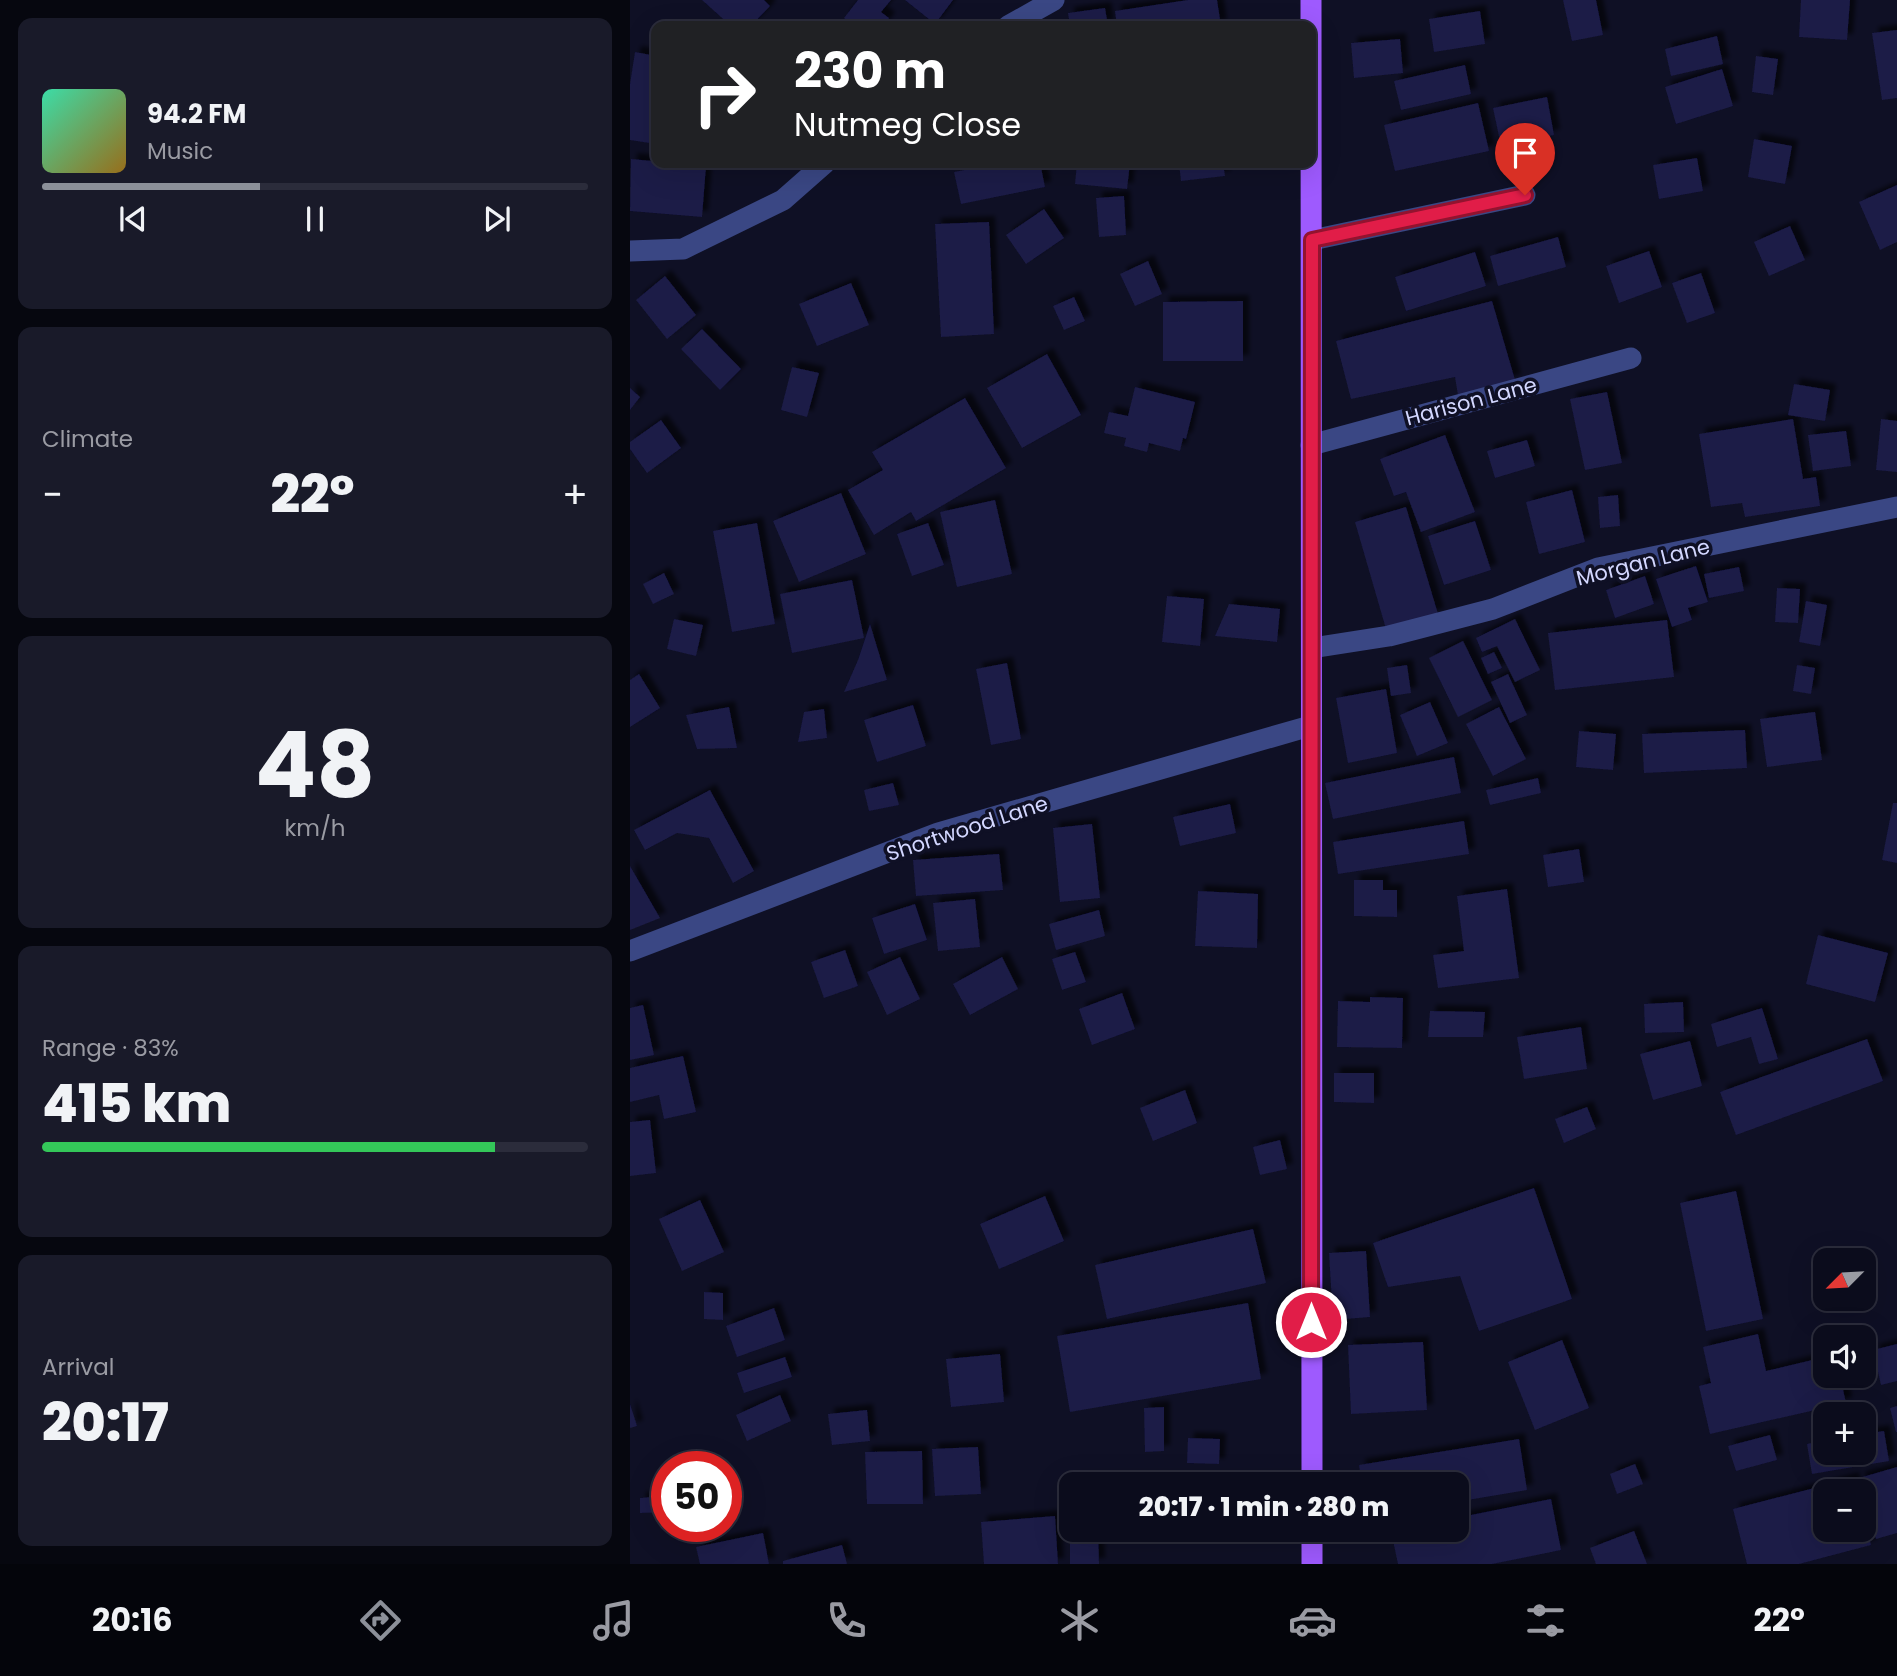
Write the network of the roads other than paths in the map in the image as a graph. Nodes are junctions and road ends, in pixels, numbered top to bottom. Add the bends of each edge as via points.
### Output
1 (1054, 0) edge
2 (1311, 0) edge
3 (1017, 21) edge
4 (1311, 21) edge
5 (819, 168) edge
6 (1312, 168) edge
7 (1525, 195) dead end
8 (1312, 240) junction
9 (630, 251) edge
10 (1631, 358) dead end
11 (1311, 445) junction
12 (1897, 507) edge
13 (1312, 648) junction
14 (1310, 726) junction
15 (630, 951) edge
16 (1311, 1472) edge
17 (1312, 1542) edge
18 (1312, 1564) edge

1 - 3 street
2 - 4 main road
5 - 9 street via 783,200 683,249
6 - 8 main road
7 - 8 street
8 - 11 main road
10 - 11 street, Harison Lane
11 - 13 main road
12 - 13 street, Morgan Lane via 1598,568 1493,609 1389,636
13 - 14 main road
14 - 15 street, Shortwood Lane via 938,833
14 - 16 main road
17 - 18 main road

